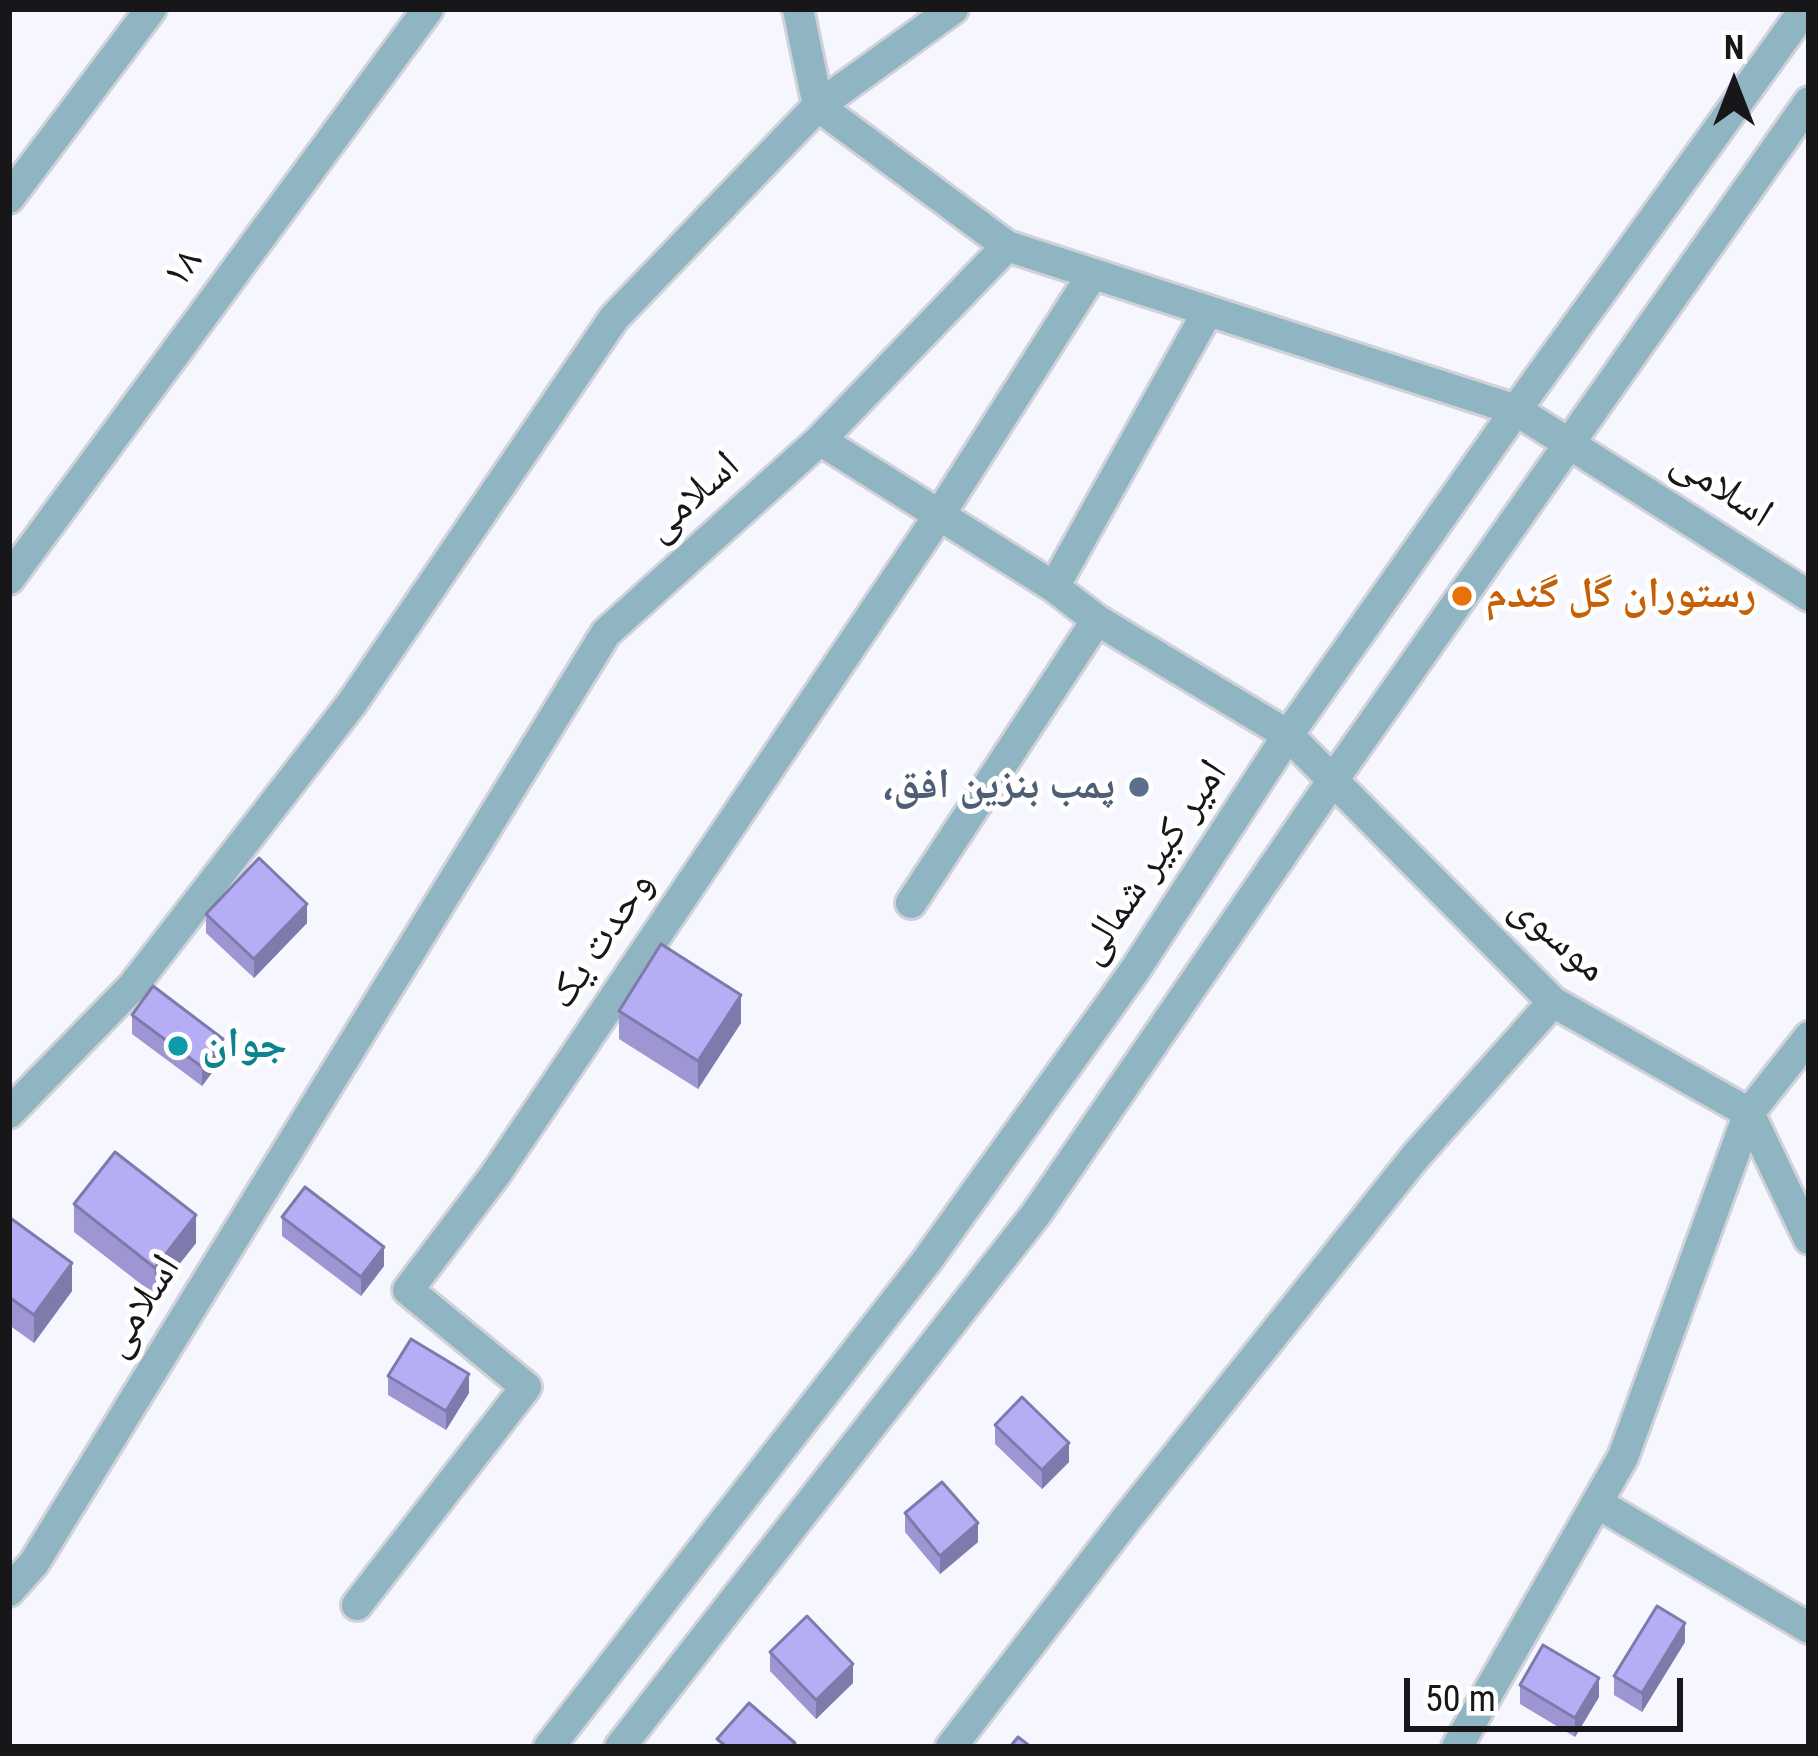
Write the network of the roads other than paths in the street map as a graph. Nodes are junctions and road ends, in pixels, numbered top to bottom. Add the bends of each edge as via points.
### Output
1 (151, 9) edge
2 (428, 9) edge
3 (798, 9) edge
4 (953, 9) edge
5 (1805, 9) edge
6 (1809, 102) edge
7 (818, 106) junction
8 (9, 198) edge
9 (1007, 246) junction
10 (1092, 275) junction
11 (1208, 310) junction
12 (1516, 410) junction
13 (820, 440) junction
14 (1570, 442) junction
15 (940, 514) junction
16 (9, 579) edge
17 (1054, 587) junction
18 (1809, 596) edge
19 (1097, 620) junction
20 (1288, 735) junction
21 (1333, 780) junction
22 (910, 902) dead end
23 (1553, 1002) junction
24 (1809, 1036) edge
25 (9, 1113) edge
26 (1749, 1113) junction
27 (1809, 1238) edge
28 (1597, 1503) junction
29 (9, 1591) edge
30 (358, 1605) dead end
31 (1809, 1628) edge
32 (549, 1747) edge
33 (620, 1747) edge
34 (951, 1747) edge
35 (1457, 1747) edge

1 - 8 street
2 - 16 street, ۱۸
3 - 7 street
4 - 7 street
5 - 12 street, امیر کبیر شمالی
6 - 14 street
7 - 9 street
7 - 25 street via 614,318 352,703 133,986
9 - 10 street, اسلامی
9 - 13 street, اسلامی
10 - 11 street, اسلامی
10 - 15 street, وحدت یک
11 - 12 street, اسلامی
11 - 17 street
12 - 14 street, اسلامی
12 - 20 street, امیر کبیر شمالی
13 - 15 street, موسوی
13 - 29 street, اسلامی via 606,633 34,1563
14 - 18 street, اسلامی
14 - 21 street
15 - 17 street, موسوی
15 - 30 street, وحدت یک via 495,1175 408,1290 526,1387
17 - 19 street, موسوی
19 - 20 street, موسوی
19 - 22 street
20 - 21 street, موسوی
20 - 32 street, امیر کبیر شمالی via 1135,970 926,1262
21 - 23 street, موسوی
21 - 33 street via 1036,1214
23 - 26 street, موسوی
23 - 34 street via 1415,1157
24 - 26 street
26 - 27 street
26 - 28 street via 1623,1457
28 - 31 street
28 - 35 street

